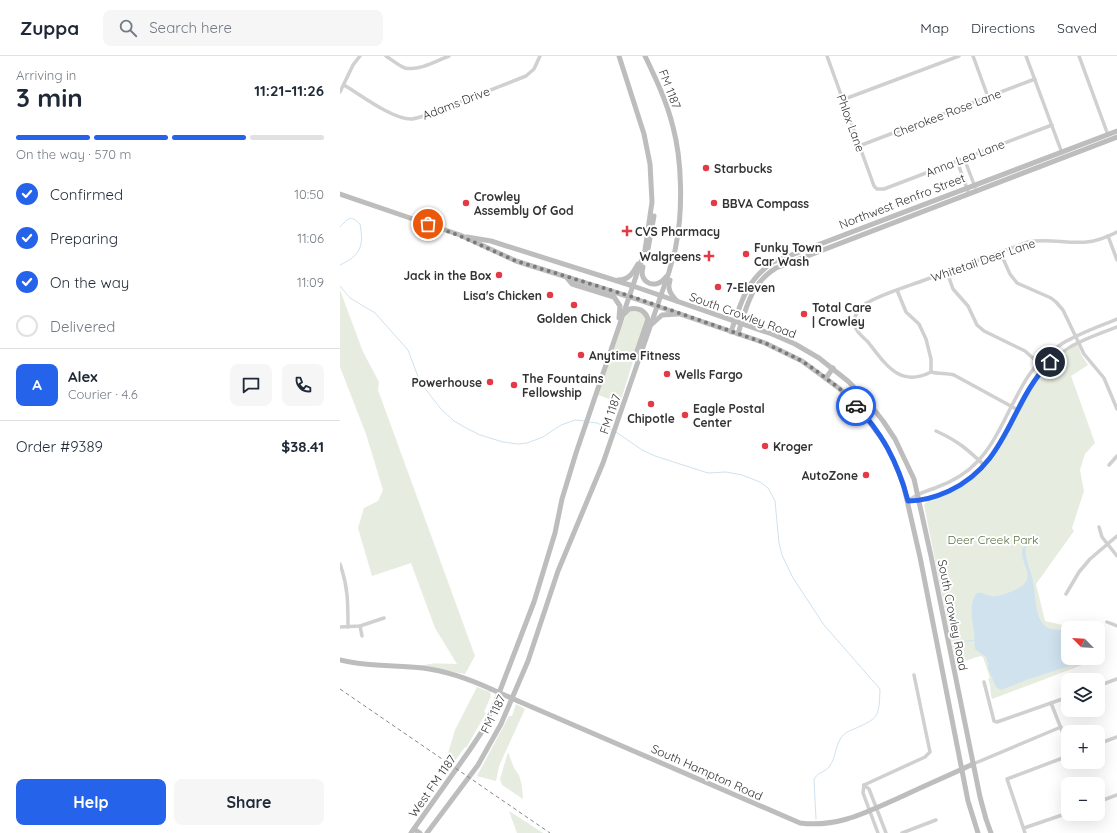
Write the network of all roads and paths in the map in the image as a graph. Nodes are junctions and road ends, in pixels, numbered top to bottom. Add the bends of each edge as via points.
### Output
1 (360, 56) edge
2 (386, 56) edge
3 (449, 56) edge
4 (540, 56) edge
5 (619, 56) edge
6 (645, 56) edge
7 (827, 56) edge
8 (959, 56) edge
9 (973, 56) edge
10 (1026, 56) edge
11 (1079, 56) edge
12 (1035, 79) junction
13 (344, 85) junction
14 (340, 92) edge
15 (988, 97) junction
16 (842, 100) junction
17 (1052, 125) junction
18 (1117, 131) edge
19 (1108, 134) junction
20 (1117, 137) edge
21 (1110, 140) junction
22 (860, 146) junction
23 (1062, 151) junction
24 (964, 158) junction
25 (1064, 158) junction
26 (957, 161) junction
27 (974, 185) junction
28 (967, 187) junction
29 (877, 188) joint
30 (976, 192) junction
31 (652, 193) junction
32 (340, 194) edge
33 (969, 194) junction
34 (1117, 232) edge
35 (460, 236) junction
36 (1108, 236) junction
37 (676, 245) junction
38 (1000, 252) junction
39 (542, 258) junction
40 (1117, 260) edge
41 (641, 261) junction
42 (538, 268) junction
43 (761, 270) junction
44 (669, 272) junction
45 (947, 272) junction
46 (766, 274) junction
47 (567, 278) junction
48 (610, 279) junction
49 (633, 286) junction
50 (897, 290) junction
51 (630, 296) junction
52 (661, 296) junction
53 (679, 302) junction
54 (658, 306) junction
55 (680, 314) junction
56 (622, 318) junction
57 (1117, 319) edge
58 (735, 321) junction
59 (742, 323) junction
60 (651, 325) junction
61 (1117, 327) edge
62 (731, 332) junction
63 (738, 334) junction
64 (1075, 336) junction
65 (1078, 341) junction
66 (638, 362) junction
67 (1038, 363) junction
68 (833, 368) junction
69 (1044, 368) junction
70 (931, 372) junction
71 (826, 378) junction
72 (600, 382) junction
73 (1012, 407) junction
74 (1117, 409) edge
75 (1018, 410) junction
76 (936, 431) dead end
77 (1117, 456) edge
78 (979, 460) junction
79 (984, 465) junction
80 (1108, 465) dead end
81 (918, 494) junction
82 (908, 501) junction
83 (920, 501) junction
84 (1099, 527) dead end
85 (1117, 536) edge
86 (1108, 544) junction
87 (1117, 556) edge
88 (340, 564) edge
89 (1066, 594) dead end
90 (384, 618) dead end
91 (1107, 622) dead end
92 (348, 626) junction
93 (360, 626) junction
94 (1117, 626) edge
95 (340, 627) edge
96 (362, 636) dead end
97 (340, 660) edge
98 (914, 675) dead end
99 (1117, 680) edge
100 (984, 682) dead end
101 (1105, 684) edge
102 (1061, 699) edge
103 (1051, 703) junction
104 (1061, 727) joint
105 (1117, 737) edge
106 (1105, 741) edge
107 (469, 751) joint
108 (1061, 759) edge
109 (973, 764) junction
110 (478, 765) joint
111 (962, 769) junction
112 (864, 785) junction
113 (1117, 795) edge
114 (1105, 799) edge
115 (877, 808) junction
116 (870, 810) junction
117 (1061, 815) edge
118 (936, 820) dead end
119 (1024, 828) junction
120 (413, 831) edge
121 (420, 833) edge
122 (427, 833) edge
123 (878, 833) edge
124 (886, 833) edge
125 (902, 833) edge
126 (978, 833) edge
127 (991, 833) edge
128 (1026, 833) edge

1 - 13 street
2 - 3 street via 405,68 424,66
4 - 13 street, Adams Drive via 534,69 526,76 412,119 401,118 387,111
5 - 31 main road, FM 1187 / FM 1187 via 644,134
6 - 37 main road, FM 1187 / FM 1187 via 671,118 675,135 680,183
7 - 16 street, Phlox Lane
8 - 16 street
9 - 15 street
10 - 12 street
11 - 19 street
12 - 15 street, Cherokee Rose Lane
12 - 17 street
13 - 14 street
15 - 22 street, Cherokee Rose Lane
16 - 22 street, Phlox Lane
17 - 23 street
17 - 24 street, Anna Lea Lane
18 - 19 main road, Northwest Renfro Street
19 - 21 street
19 - 23 main road, Northwest Renfro Street
20 - 21 main road, Northwest Renfro Street
21 - 25 main road, Northwest Renfro Street
22 - 29 street, Phlox Lane via 874,186
23 - 25 street
23 - 27 main road, Northwest Renfro Street
24 - 26 street, Anna Lea Lane
24 - 27 street
25 - 30 main road, Northwest Renfro Street
26 - 28 street
26 - 29 street, Anna Lea Lane via 884,189
27 - 28 main road, Northwest Renfro Street
27 - 30 street
28 - 33 street
28 - 43 main road, Northwest Renfro Street via 790,254
30 - 33 main road, Northwest Renfro Street
31 - 41 main road, FM 1187 / FM 1187 via 649,227
31 - 44 main road via 655,199 653,223 642,275 646,281 657,284 663,282
32 - 35 main road, South Crowley Road
33 - 46 main road, Northwest Renfro Street via 793,260
34 - 36 street, Whitetail Deer Lane
35 - 39 main road, South Crowley Road via 490,241
35 - 42 main road, South Crowley Road via 505,257
36 - 38 street, Whitetail Deer Lane via 1101,240 1086,242 1036,240
36 - 40 street
37 - 44 main road, FM 1187 / FM 1187
37 - 53 main road via 678,249 668,285 670,293
38 - 45 street, Whitetail Deer Lane
38 - 64 street via 1017,283 1043,293 1056,302 1063,310
39 - 42 main road
39 - 48 main road, South Crowley Road
41 - 48 main road via 630,277 622,280
41 - 49 main road, FM 1187 / FM 1187
42 - 47 main road, South Crowley Road
43 - 46 main road
43 - 58 main road, Northwest Renfro Street via 748,288
44 - 52 main road, FM 1187 / FM 1187
45 - 50 street, Whitetail Deer Lane
45 - 67 street via 953,289 968,306 977,325 1025,351
46 - 59 main road, Northwest Renfro Street via 754,289
47 - 51 main road, South Crowley Road
47 - 72 main road via 572,284 611,296 620,306 620,316 599,376
48 - 49 main road, South Crowley Road
49 - 51 main road, FM 1187 / FM 1187
49 - 52 main road, South Crowley Road
50 - 70 street via 906,312 919,324 926,339 932,365
50 - 70 street, Whitetail Deer Lane via 861,306 855,316 856,330 897,373 916,378
51 - 54 main road, South Crowley Road
51 - 56 main road, FM 1187 / FM 1187
52 - 53 main road, South Crowley Road
52 - 54 main road, FM 1187 / FM 1187
53 - 58 main road, South Crowley Road
54 - 55 main road, South Crowley Road
54 - 60 main road, FM 1187 / FM 1187
55 - 60 main road via 662,315
55 - 62 main road, South Crowley Road
56 - 66 main road via 632,308 641,310 647,316 648,323 636,354
56 - 72 main road, FM 1187 / FM 1187
57 - 64 street
58 - 59 main road, South Crowley Road
58 - 62 main road, Northwest Renfro Street
59 - 63 main road, Northwest Renfro Street
59 - 68 main road, South Crowley Road via 795,344
60 - 66 main road, FM 1187 / FM 1187
61 - 65 street
62 - 63 main road, South Crowley Road
63 - 71 main road, South Crowley Road via 765,343 802,361
64 - 65 street
64 - 67 street via 1051,350
65 - 69 street via 1057,355
65 - 74 street via 1088,360 1104,378
66 - 110 main road, FM 1187 / FM 1187 via 604,462 558,571 528,661 501,724
67 - 69 street
67 - 73 street
68 - 71 main road
68 - 81 main road, South Crowley Road via 857,390 883,421 904,458
69 - 75 street
70 - 73 street via 954,375
71 - 82 main road, South Crowley Road via 862,412 885,444 900,475
72 - 107 main road, FM 1187 / FM 1187 via 562,499 555,533 534,602 496,701 483,730
73 - 75 street
73 - 78 street
75 - 79 street via 995,453
76 - 78 street via 961,444
77 - 80 street
78 - 79 street
78 - 81 street via 968,471 953,480
79 - 83 street via 957,487
81 - 82 street
81 - 83 main road, South Crowley Road
82 - 83 street
82 - 111 main road, South Crowley Road
83 - 109 main road, South Crowley Road
84 - 86 street via 1102,537
85 - 86 street
86 - 87 street
86 - 89 street via 1090,558
88 - 92 street via 348,592
90 - 93 street
91 - 94 street
92 - 93 street
92 - 95 street
93 - 96 street
97 - 116 main road, South Hampton Road, bridge via 424,668 468,679 800,823 829,823 857,817
98 - 112 street via 930,752
99 - 101 street
100 - 103 street via 994,721 997,722
102 - 103 street
103 - 104 street
104 - 109 street, South Hampton Road
105 - 106 street
107 - 120 main road, West FM 1187 / FM 1187
108 - 119 street via 1007,779
109 - 111 main road, South Hampton Road
109 - 127 main road, South Crowley Road
110 - 122 main road, West FM 1187 / FM 1187
111 - 115 main road, South Hampton Road
111 - 126 main road, South Crowley Road
112 - 115 street via 869,789
112 - 116 street via 863,792
113 - 114 street
115 - 116 main road, South Hampton Road
115 - 124 street
116 - 123 street
117 - 119 street
118 - 125 street
119 - 128 street
120 - 121 main road

